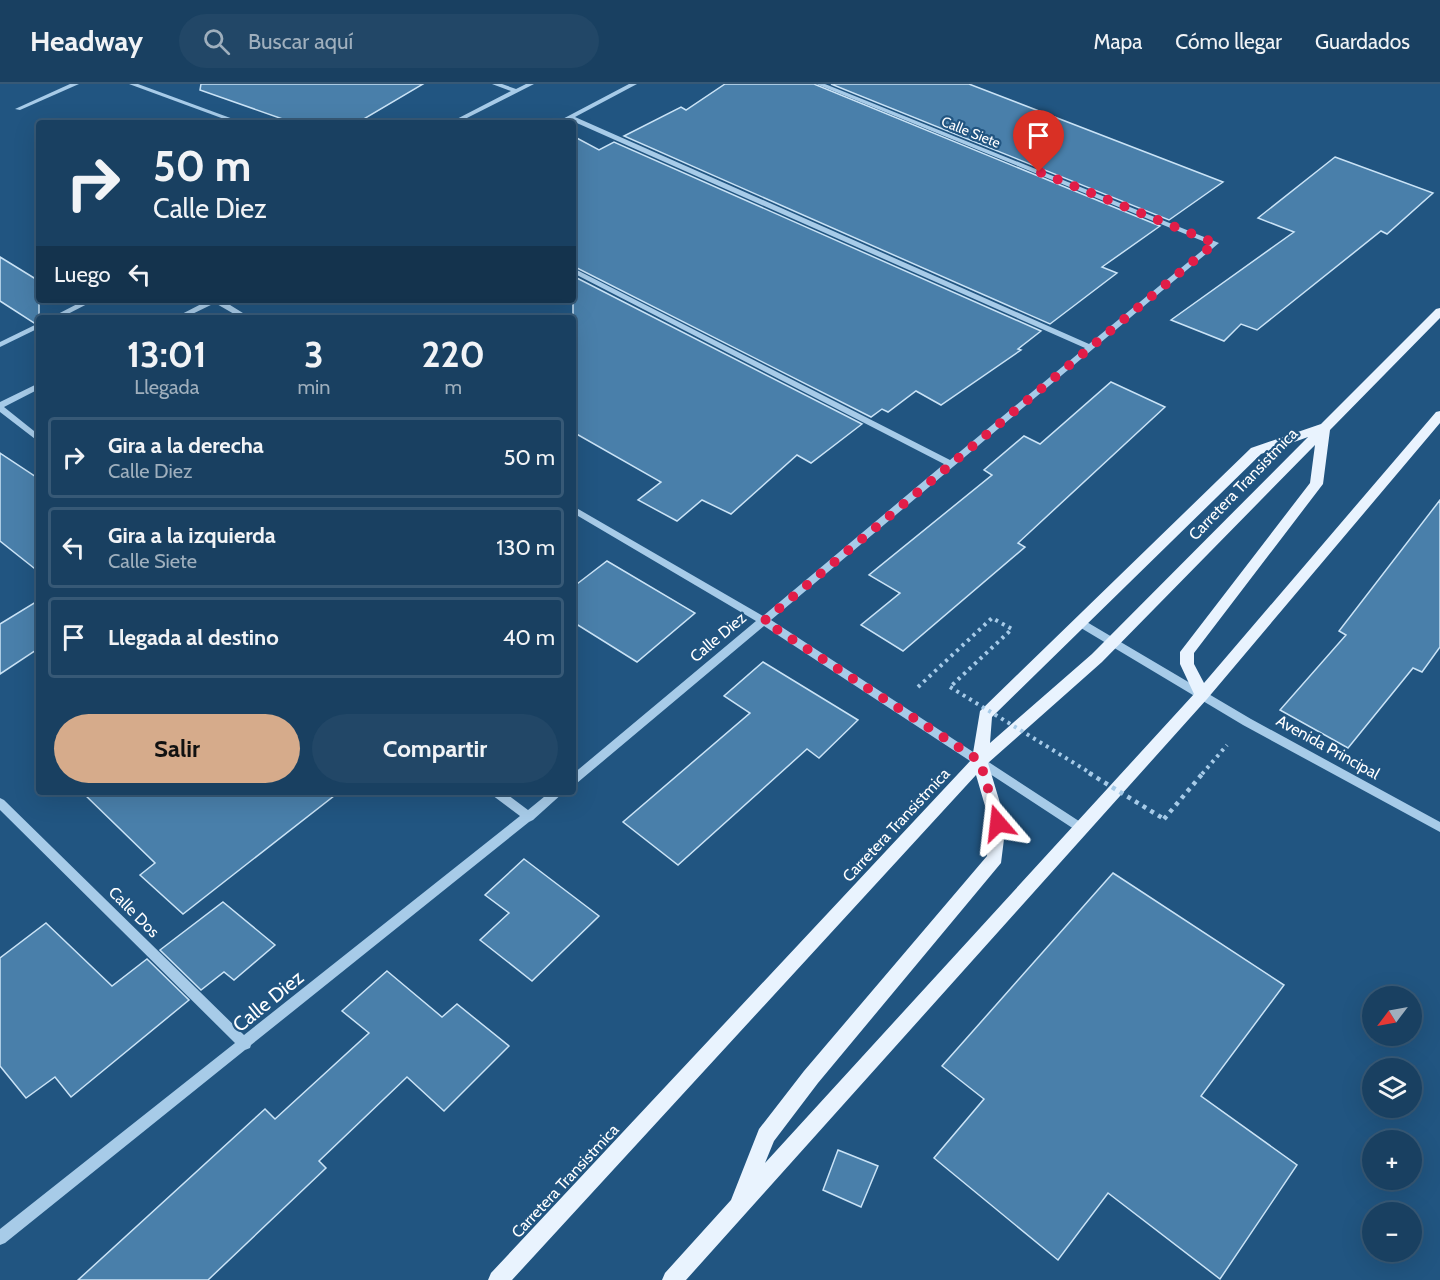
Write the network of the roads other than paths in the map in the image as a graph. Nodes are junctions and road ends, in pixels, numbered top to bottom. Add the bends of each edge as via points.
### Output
1 (76, 84) edge
2 (132, 84) edge
3 (495, 84) edge
4 (531, 84) edge
5 (634, 84) edge
6 (819, 84) edge
7 (517, 91) junction
8 (18, 109) dead end
9 (570, 117) junction
10 (233, 120) edge
11 (458, 120) edge
12 (564, 120) edge
13 (1215, 243) joint
14 (576, 272) edge
15 (85, 303) edge
16 (209, 303) edge
17 (220, 303) edge
18 (1440, 311) edge
19 (60, 315) edge
20 (184, 315) edge
21 (242, 315) edge
22 (36, 327) edge
23 (0, 345) edge
24 (1090, 347) junction
25 (36, 388) edge
26 (0, 407) edge
27 (1440, 415) edge
28 (1324, 428) junction
29 (36, 437) edge
30 (951, 464) junction
31 (576, 511) edge
32 (764, 621) junction
33 (1080, 622) junction
34 (1113, 642) junction
35 (1202, 695) junction
36 (980, 761) junction
37 (576, 778) edge
38 (500, 795) edge
39 (555, 795) edge
40 (0, 803) edge
41 (529, 817) junction
42 (1440, 827) edge
43 (1081, 828) junction
44 (245, 1044) junction
45 (738, 1208) junction
46 (0, 1238) edge
47 (498, 1280) edge
48 (672, 1280) edge

1 - 8 street
2 - 10 street
3 - 7 street
4 - 7 street
5 - 9 street
6 - 13 street, Calle Siete
7 - 11 street
9 - 12 street
9 - 24 street
13 - 24 street, Calle Diez
14 - 30 street
15 - 19 street
16 - 20 street
17 - 21 street
18 - 28 main road, Carretera Transistmica
22 - 23 street
24 - 30 street, Calle Diez
25 - 26 street
26 - 29 street
27 - 35 main road
28 - 33 main road via 1256,451
28 - 34 main road, Carretera Transistmica
28 - 35 main road via 1316,484 1186,652 1186,664
30 - 32 street, Calle Diez
31 - 32 street
32 - 36 street
32 - 37 street, Calle Diez
33 - 34 street, Avenida Principal
33 - 36 main road via 985,716
34 - 35 street, Avenida Principal
34 - 36 main road, Carretera Transistmica
35 - 42 street, Avenida Principal
35 - 43 main road
36 - 43 street
36 - 45 main road via 998,823 995,858 766,1135
36 - 47 main road, Carretera Transistmica
38 - 41 street
39 - 41 street, Calle Diez
40 - 44 street, Calle Dos
41 - 44 street, Calle Diez
43 - 45 main road
44 - 46 street, Calle Diez
45 - 48 main road

